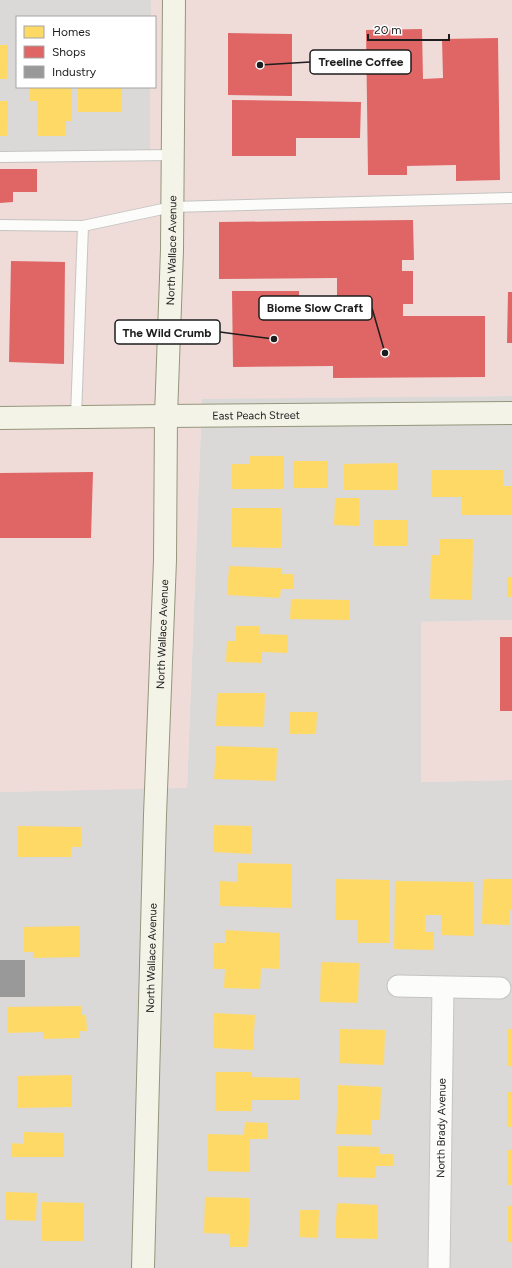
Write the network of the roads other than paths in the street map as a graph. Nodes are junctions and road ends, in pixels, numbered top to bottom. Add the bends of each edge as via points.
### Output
1 (174, 0) edge
2 (172, 155) junction
3 (0, 157) edge
4 (512, 198) edge
5 (172, 207) junction
6 (0, 225) edge
7 (83, 226) junction
8 (512, 413) edge
9 (166, 416) junction
10 (76, 417) junction
11 (0, 418) edge
12 (398, 986) dead end
13 (443, 988) junction
14 (500, 988) dead end
15 (143, 1268) edge
16 (439, 1268) edge

1 - 2 street, North Wallace Avenue
2 - 3 lane
2 - 5 street, North Wallace Avenue
4 - 5 lane
5 - 7 lane
5 - 9 street, North Wallace Avenue
6 - 7 lane
7 - 10 lane
8 - 9 street, East Peach Street
9 - 10 street, East Peach Street
9 - 15 street, North Wallace Avenue via 165,560 155,815
10 - 11 street, East Peach Street
12 - 13 street
13 - 14 street
13 - 16 street, North Brady Avenue

